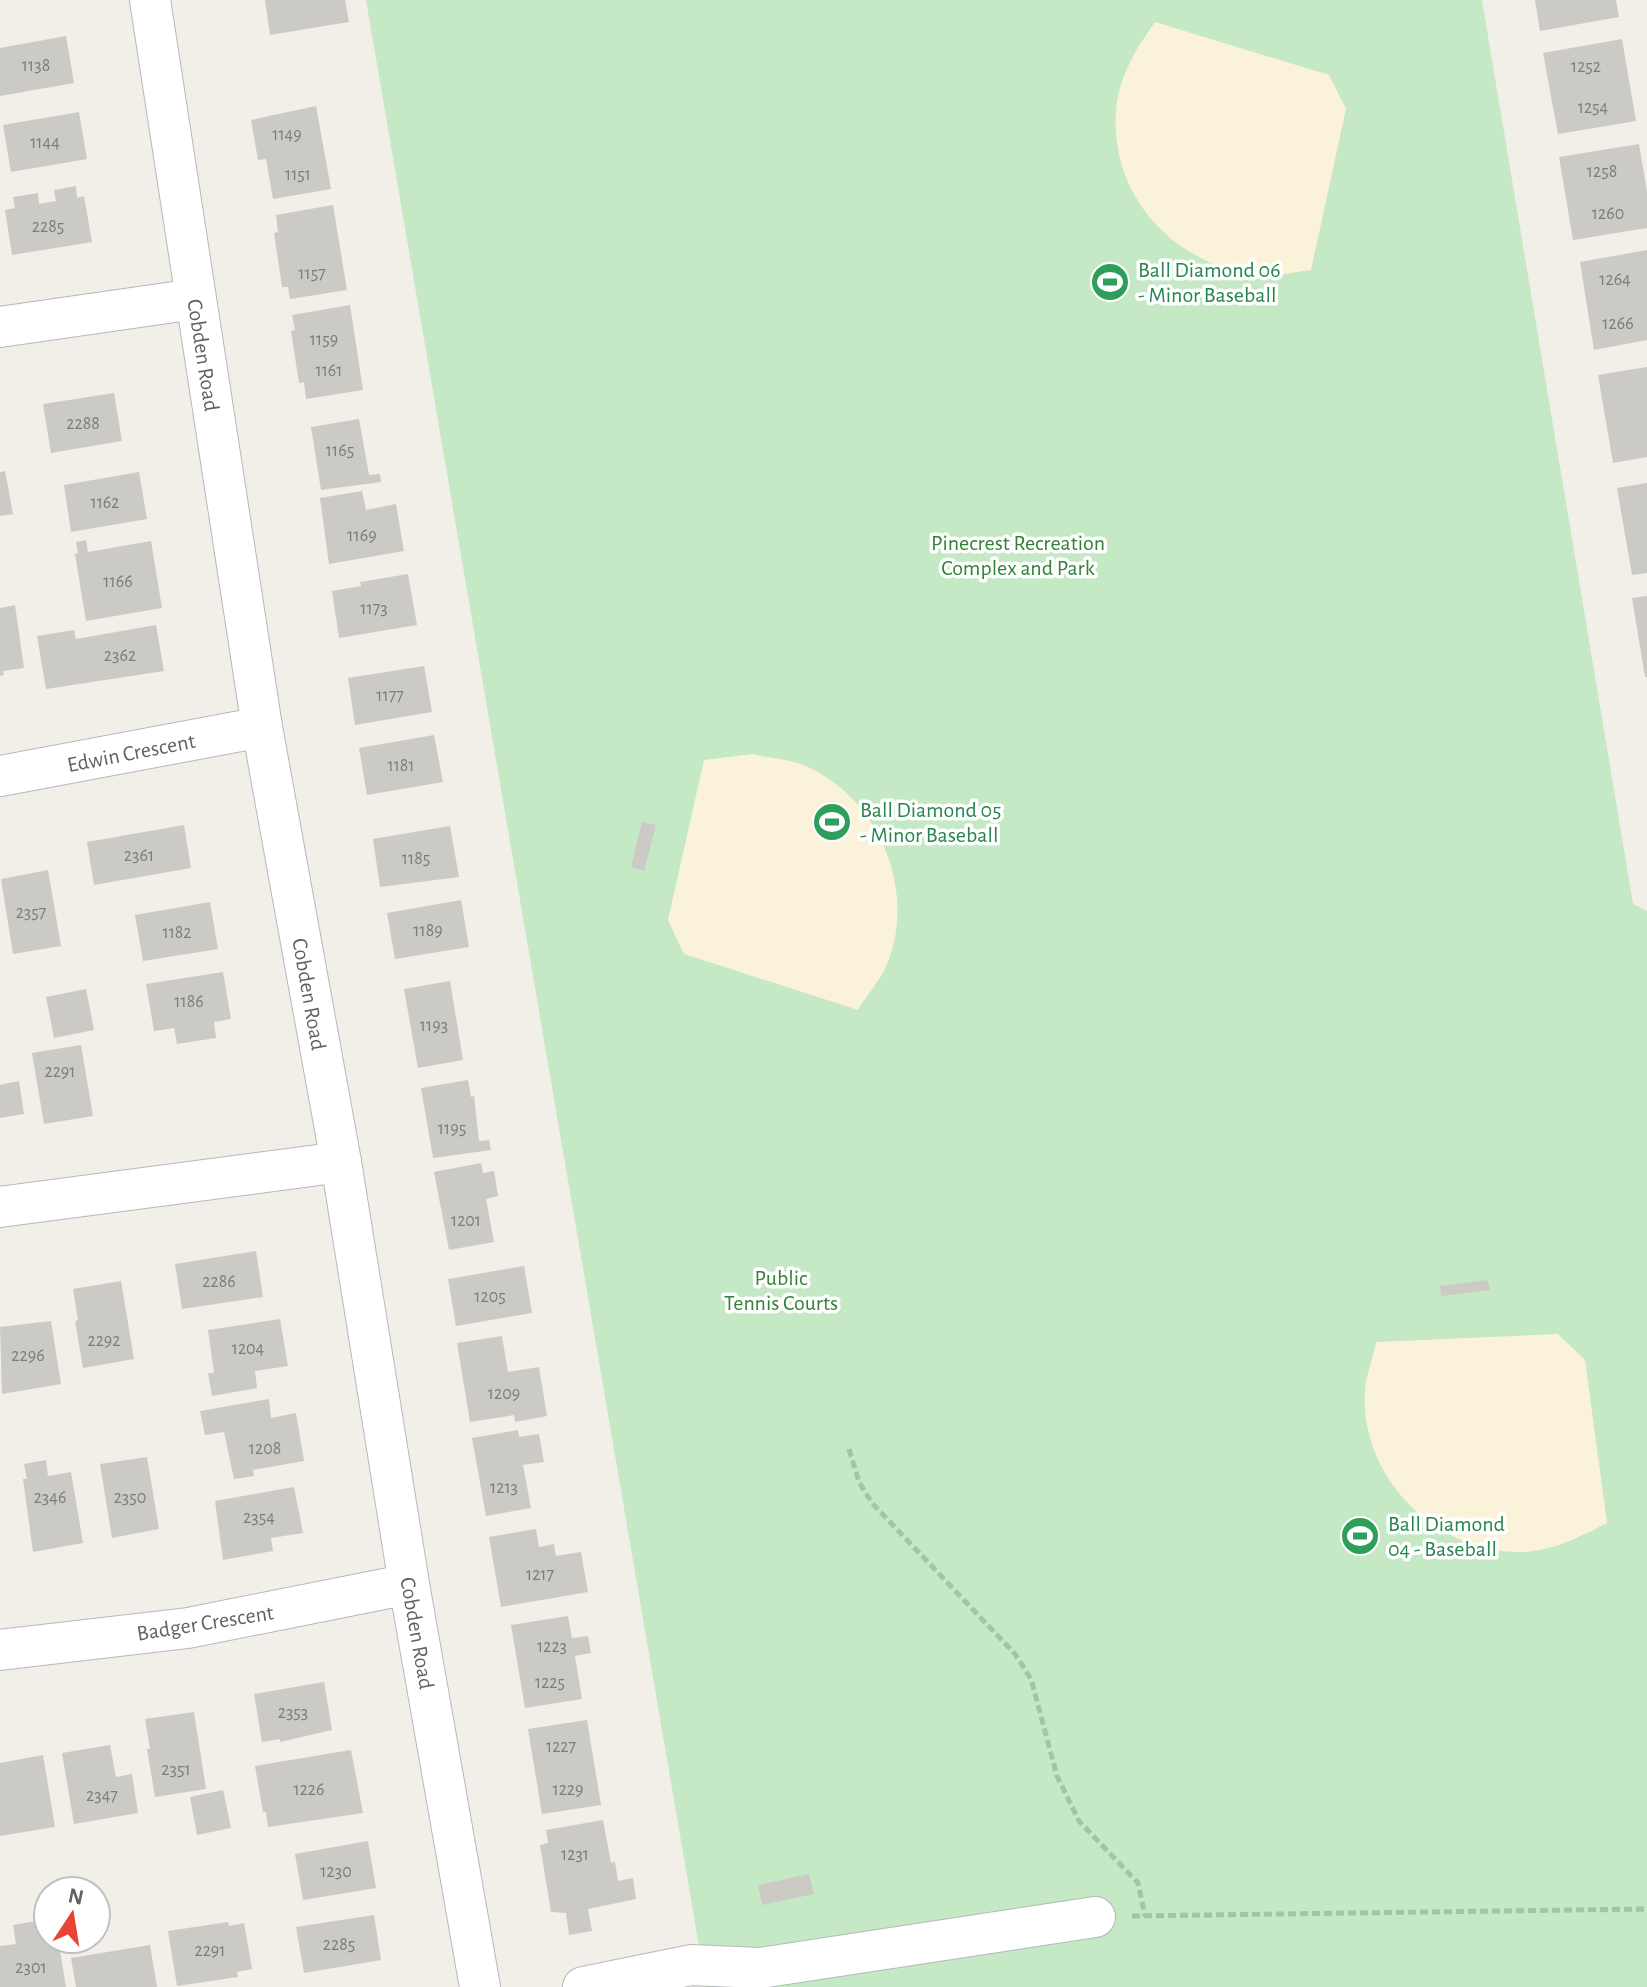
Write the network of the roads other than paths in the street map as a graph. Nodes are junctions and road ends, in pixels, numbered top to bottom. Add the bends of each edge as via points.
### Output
1 (150, 0) edge
2 (195, 299) junction
3 (0, 327) edge
4 (262, 727) junction
5 (0, 776) edge
6 (341, 1162) junction
7 (0, 1207) edge
8 (409, 1584) junction
9 (0, 1650) edge
10 (1095, 1917) road end
11 (480, 1987) edge
12 (583, 1987) edge

1 - 2 street, Cobden Road
2 - 3 street
2 - 4 street, Cobden Road
4 - 5 street, Edwin Crescent
4 - 6 street, Cobden Road
6 - 7 street
6 - 8 street, Cobden Road
8 - 9 street, Badger Crescent via 188,1628
8 - 11 street, Cobden Road
10 - 12 street via 760,1968 691,1965

